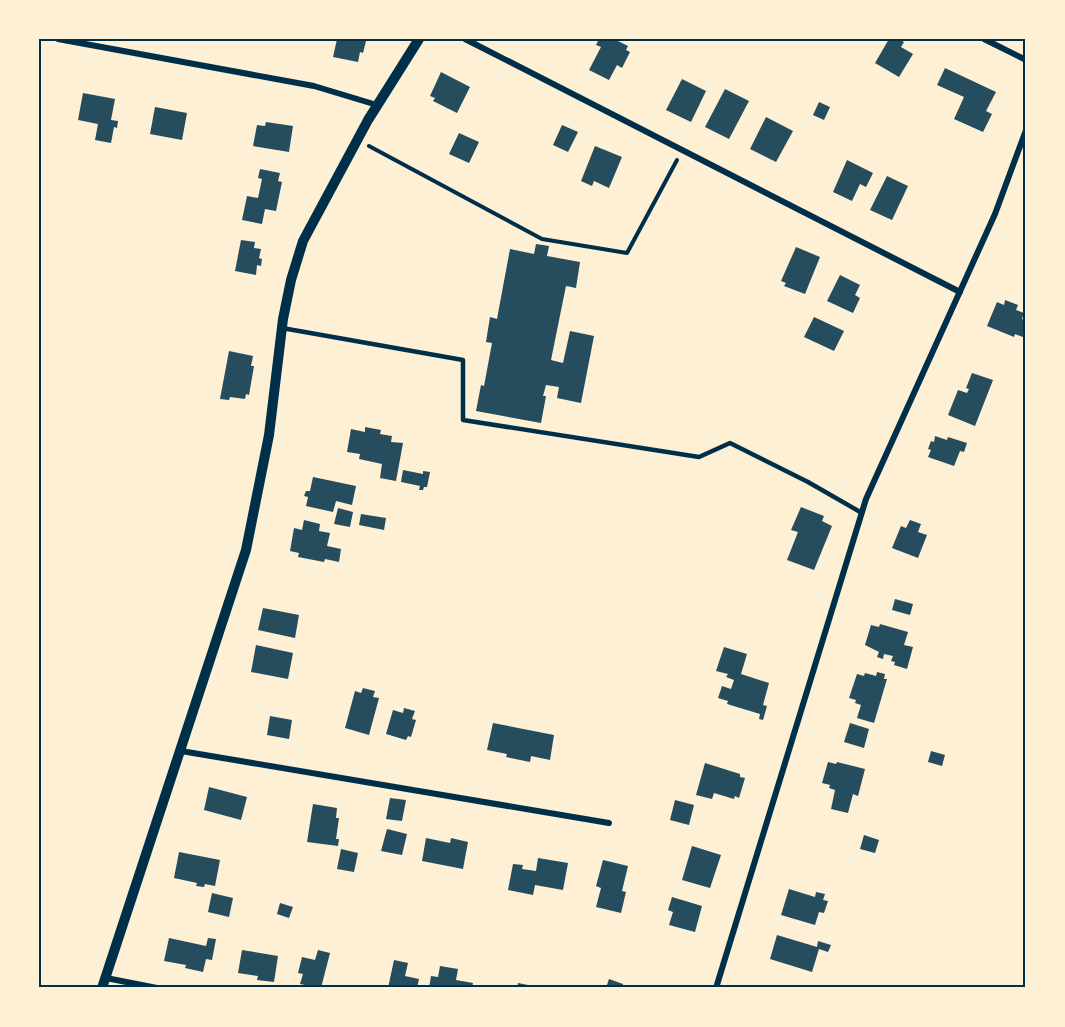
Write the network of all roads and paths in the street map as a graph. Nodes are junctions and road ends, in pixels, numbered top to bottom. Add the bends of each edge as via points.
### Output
1 (57, 39) edge
2 (419, 39) edge
3 (465, 39) edge
4 (984, 39) edge
5 (1026, 60) edge
6 (377, 105) junction
7 (1026, 130) edge
8 (357, 140) junction
9 (1019, 148) junction
10 (682, 150) junction
11 (1026, 152) edge
12 (960, 292) junction
13 (282, 328) junction
14 (862, 513) junction
15 (181, 751) junction
16 (609, 823) dead end
17 (104, 983) edge
18 (156, 988) edge
19 (716, 988) edge

1 - 6 street via 314,86
2 - 6 street
3 - 10 street
4 - 5 street
6 - 8 street
7 - 9 street
8 - 10 path via 542,239 627,253
8 - 13 street via 303,241
9 - 11 street
9 - 12 street
10 - 12 street
12 - 14 street
13 - 14 lane via 463,360 463,420 699,457 730,443
13 - 15 street via 269,435 246,550
14 - 19 street
15 - 16 street
15 - 17 street
17 - 18 street

